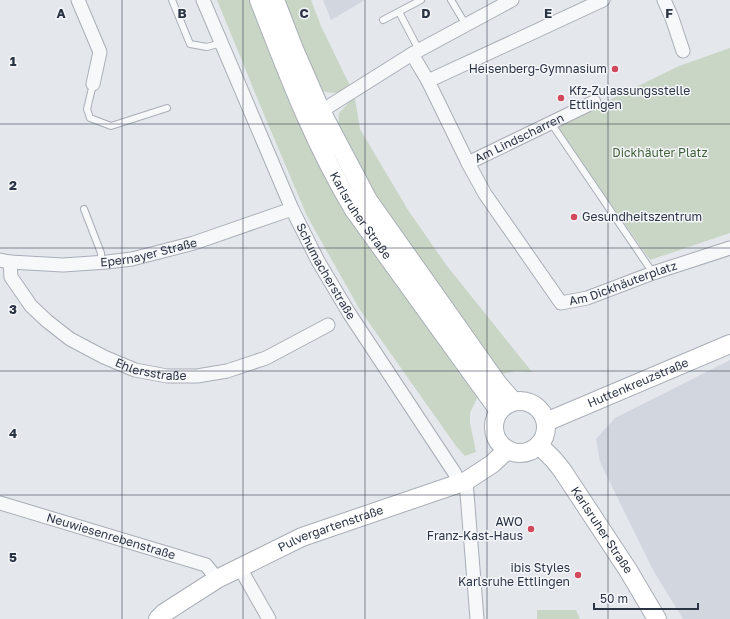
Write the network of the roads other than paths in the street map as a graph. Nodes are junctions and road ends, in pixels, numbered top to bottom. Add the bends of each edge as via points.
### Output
1 (78, 0) edge
2 (172, 0) edge
3 (203, 0) edge
4 (258, 0) edge
5 (275, 0) edge
6 (421, 0) edge
7 (451, 0) edge
8 (512, 0) edge
9 (603, 0) edge
10 (664, 0) edge
11 (399, 12) junction
12 (383, 20) dead end
13 (466, 25) junction
14 (221, 43) junction
15 (683, 51) dead end
16 (415, 52) junction
17 (428, 81) junction
18 (93, 84) joint
19 (594, 102) dead end
20 (167, 108) dead end
21 (314, 115) junction
22 (551, 123) junction
23 (468, 163) junction
24 (84, 209) dead end
25 (292, 209) junction
26 (730, 248) edge
27 (5, 261) edge
28 (101, 262) junction
29 (653, 273) junction
30 (328, 325) dead end
31 (730, 344) edge
32 (506, 406) junction
33 (546, 422) junction
34 (539, 445) junction
35 (507, 450) junction
36 (463, 482) junction
37 (0, 503) edge
38 (240, 568) junction
39 (217, 579) junction
40 (158, 619) edge
41 (269, 619) edge
42 (477, 619) edge
43 (658, 619) edge

1 - 18 street via 100,52
2 - 14 lane via 190,44 208,47
3 - 14 street, Schumacherstraße
4 - 21 main road, Karlsruher Straße
5 - 21 main road, Karlsruher Straße via 294,49
6 - 11 lane
7 - 13 lane
8 - 13 street
9 - 17 street
10 - 15 street
11 - 12 lane
11 - 16 lane
13 - 16 street
14 - 25 street, Schumacherstraße
16 - 17 street, Am Lindscharren
16 - 21 street
17 - 23 street, Am Lindscharren
18 - 20 lane via 87,109 90,118 111,126
19 - 22 street, Am Lindscharren
21 - 32 main road, Karlsruher Straße via 368,200 498,384
22 - 23 street, Am Lindscharren
22 - 29 lane
23 - 29 street, Am Dickhäuterplatz via 485,194 561,303 587,298
24 - 28 lane
25 - 28 street, Epernayer Straße via 194,243 132,258
25 - 36 street, Schumacherstraße via 349,314
26 - 29 street, Am Dickhäuterplatz
27 - 28 street, Epernayer Straße via 63,265
27 - 30 street, Ehlersstraße via 11,277 31,306 47,321 70,339 135,370 167,376 197,376 227,371 266,358
31 - 33 main road, Huttenkreuzstraße
32 - 33 main road via 525,401 533,404 541,411
32 - 35 main road via 496,417 494,431 500,444
33 - 34 main road via 545,436
34 - 35 main road via 526,453
34 - 43 main road, Karlsruher Straße via 562,470
35 - 36 main road, Pulvergartenstraße via 492,464
36 - 38 main road, Pulvergartenstraße via 302,537
36 - 42 street
37 - 39 street, Neuwiesenrebenstraße via 206,565
38 - 39 main road, Pulvergartenstraße
38 - 41 street
39 - 40 main road, Pulvergartenstraße

